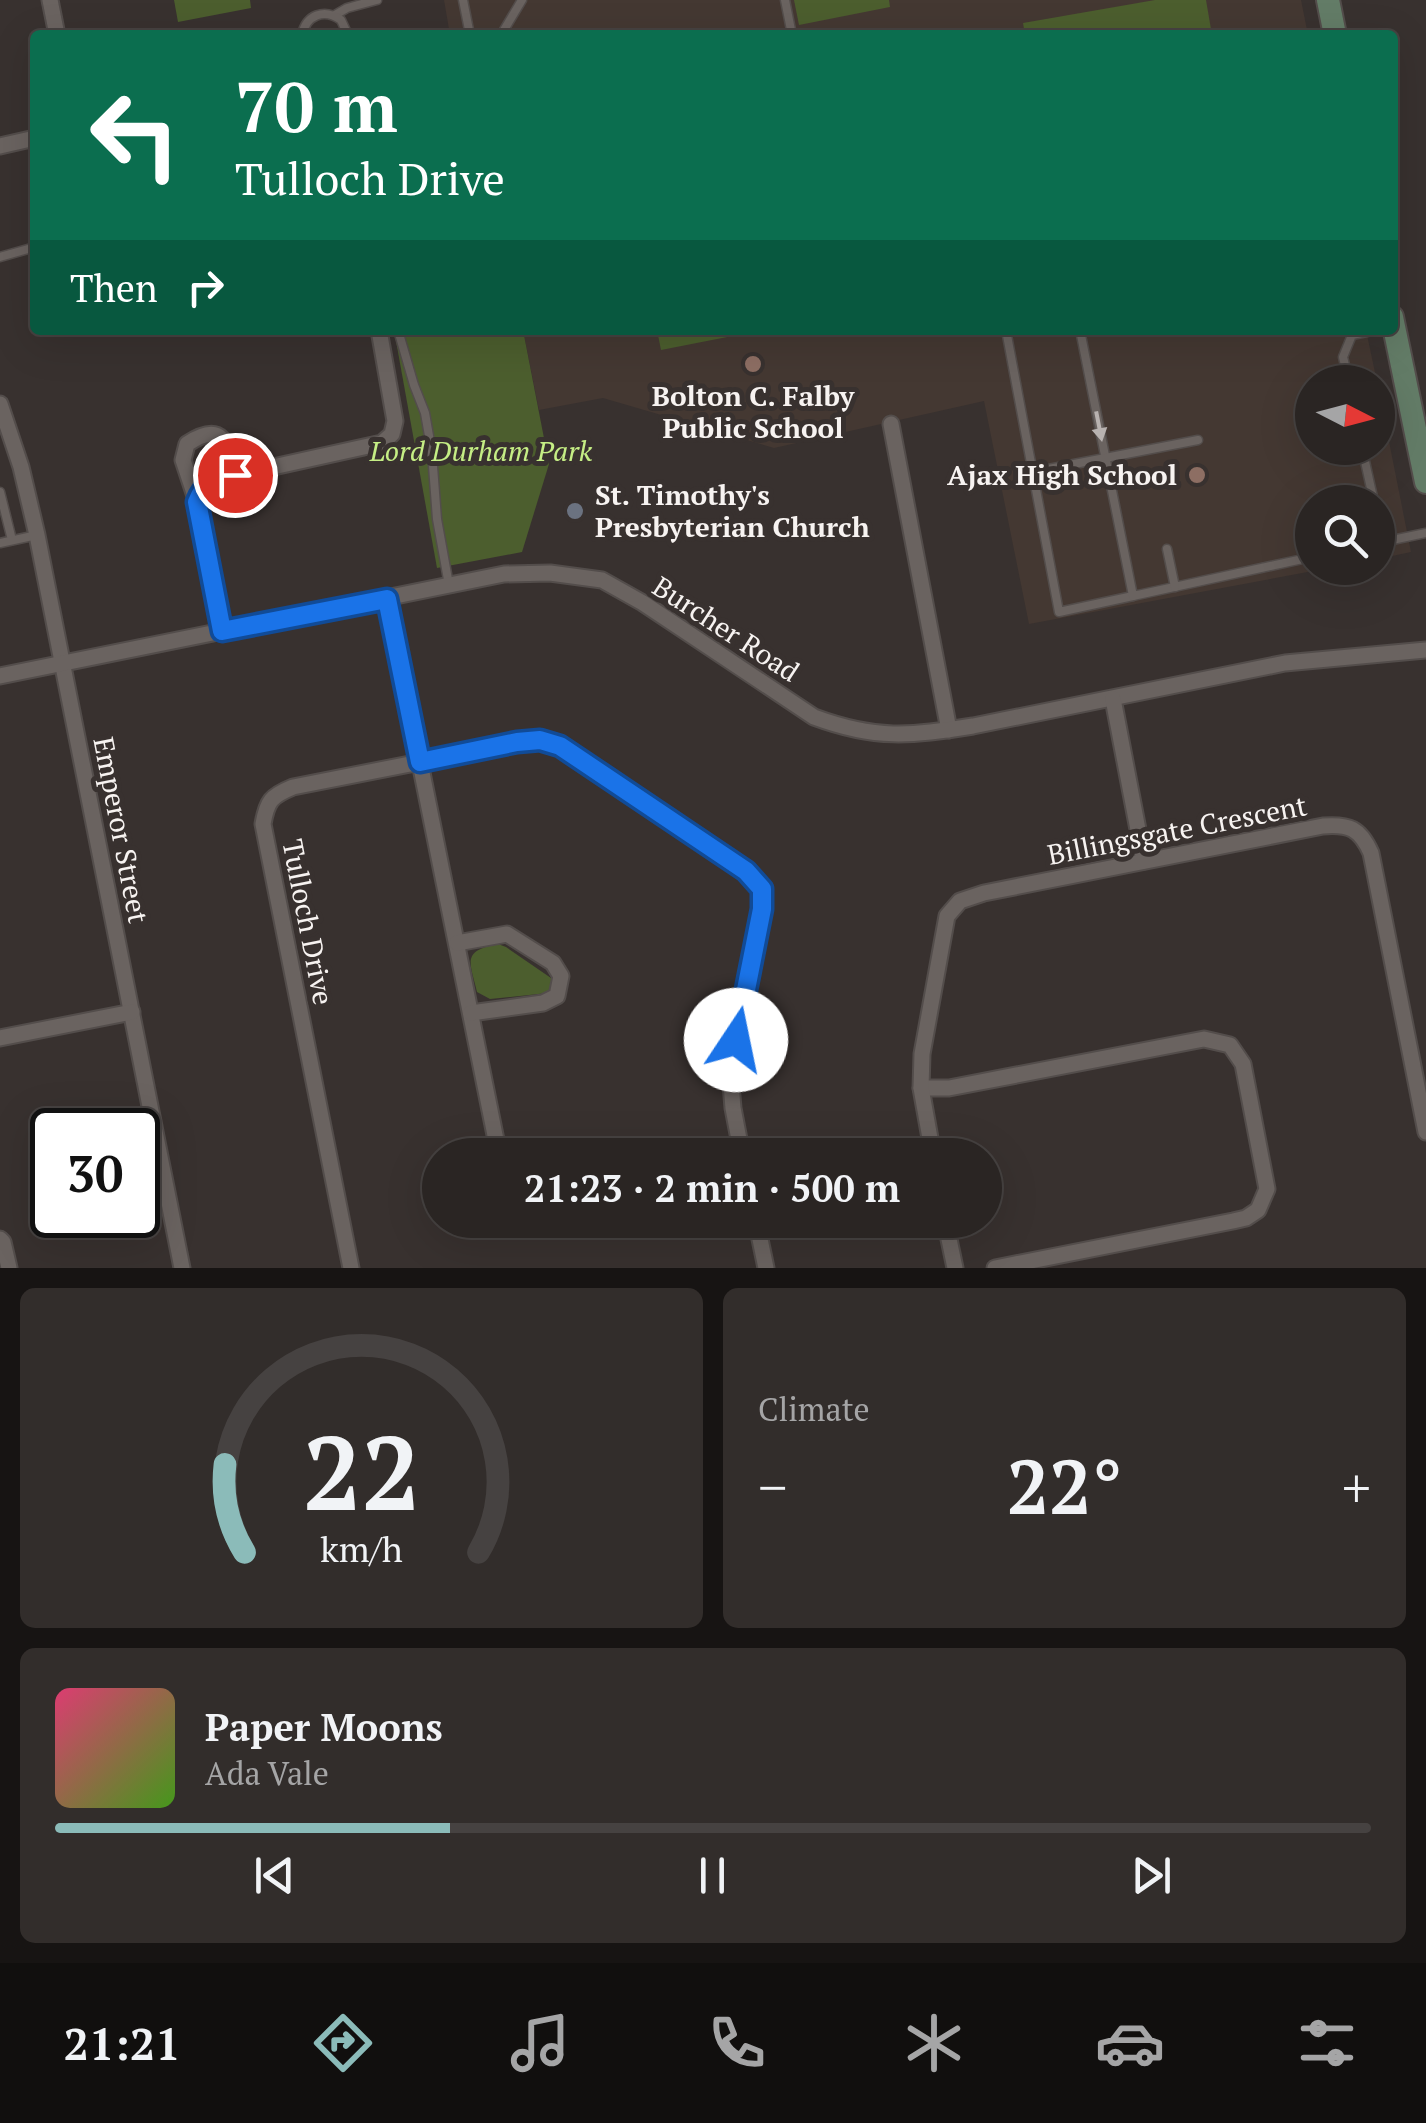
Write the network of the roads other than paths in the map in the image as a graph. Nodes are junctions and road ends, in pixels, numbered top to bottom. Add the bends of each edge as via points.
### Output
1 (50, 0) edge
2 (377, 0) edge
3 (463, 0) edge
4 (522, 0) edge
5 (785, 0) edge
6 (1328, 0) edge
7 (335, 15) junction
8 (56, 30) edge
9 (304, 30) edge
10 (347, 30) edge
11 (469, 30) edge
12 (504, 30) edge
13 (791, 30) edge
14 (1334, 30) edge
15 (30, 139) edge
16 (0, 146) edge
17 (30, 248) edge
18 (0, 257) edge
19 (380, 335) edge
20 (399, 335) edge
21 (1007, 335) edge
22 (1081, 335) edge
23 (1352, 335) edge
24 (1391, 335) edge
25 (1345, 365) edge
26 (0, 404) edge
27 (891, 424) dead end
28 (1198, 440) dead end
29 (1106, 457) junction
30 (1032, 472) junction
31 (235, 475) junction
32 (1426, 482) edge
33 (0, 492) edge
34 (197, 502) junction
35 (1426, 532) edge
36 (37, 536) junction
37 (1395, 539) edge
38 (12, 540) junction
39 (0, 542) edge
40 (1168, 549) dead end
41 (1295, 561) edge
42 (450, 585) junction
43 (1175, 587) junction
44 (1133, 596) junction
45 (387, 599) junction
46 (222, 631) junction
47 (1426, 650) edge
48 (62, 664) junction
49 (0, 676) edge
50 (1113, 698) junction
51 (949, 730) junction
52 (420, 762) junction
53 (1144, 861) junction
54 (457, 943) junction
55 (132, 1012) junction
56 (470, 1014) junction
57 (0, 1038) edge
58 (922, 1088) junction
59 (1426, 1132) edge
60 (496, 1138) edge
61 (740, 1138) edge
62 (930, 1138) edge
63 (760, 1238) edge
64 (949, 1238) edge
65 (0, 1239) edge
66 (9, 1268) edge
67 (182, 1268) edge
68 (351, 1268) edge
69 (766, 1268) edge
70 (955, 1268) edge
71 (995, 1268) edge

1 - 8 street
2 - 7 lane
3 - 11 lane
4 - 12 lane
5 - 13 lane
6 - 14 main road
7 - 9 lane via 312,17
7 - 10 lane
15 - 16 street
17 - 18 lane
19 - 31 street via 395,421 382,444
20 - 42 lane via 425,413
21 - 30 lane
22 -> 29 lane
23 - 25 lane
24 - 32 main road
26 - 36 street, Emperor Street
27 - 51 street
28 - 29 lane
29 - 30 lane
29 - 44 lane
30 - 44 lane via 1058,612
31 - 34 street via 214,480
31 - 34 street via 228,444 216,436 202,434 187,444 183,460
33 - 38 lane
34 - 46 street
35 - 37 lane
36 - 38 lane
36 - 48 street, Emperor Street
38 - 39 lane
40 - 43 lane
41 - 43 lane
42 - 45 street, Burcher Road
42 - 51 street, Burcher Road via 504,574 602,580 814,717 872,734
43 - 44 lane
45 - 46 street, Burcher Road
45 - 52 street
46 - 48 street, Burcher Road
47 - 50 street, Burcher Road via 1285,663
48 - 49 street, Burcher Road
48 - 55 street, Emperor Street
50 - 51 street, Burcher Road
50 - 53 street
52 - 54 street
52 - 61 street, Tulloch Drive via 517,742 560,746 746,871 762,889 730,1072
52 - 68 street, Tulloch Drive via 280,792 267,803 262,824
53 - 58 street, Billingsgate Crescent via 960,901 947,916 940,947
53 - 59 street, Billingsgate Crescent via 1323,826 1340,825 1365,839
54 - 56 street
54 - 56 street via 508,934 552,963 560,976 557,996 543,1003
55 - 57 street
55 - 67 street, Emperor Street
56 - 60 street
58 - 62 street, Billingsgate Crescent
58 - 71 street via 1204,1039 1230,1045 1243,1064 1267,1189 1258,1210 1246,1218
63 - 69 street
64 - 70 street
65 - 66 street

